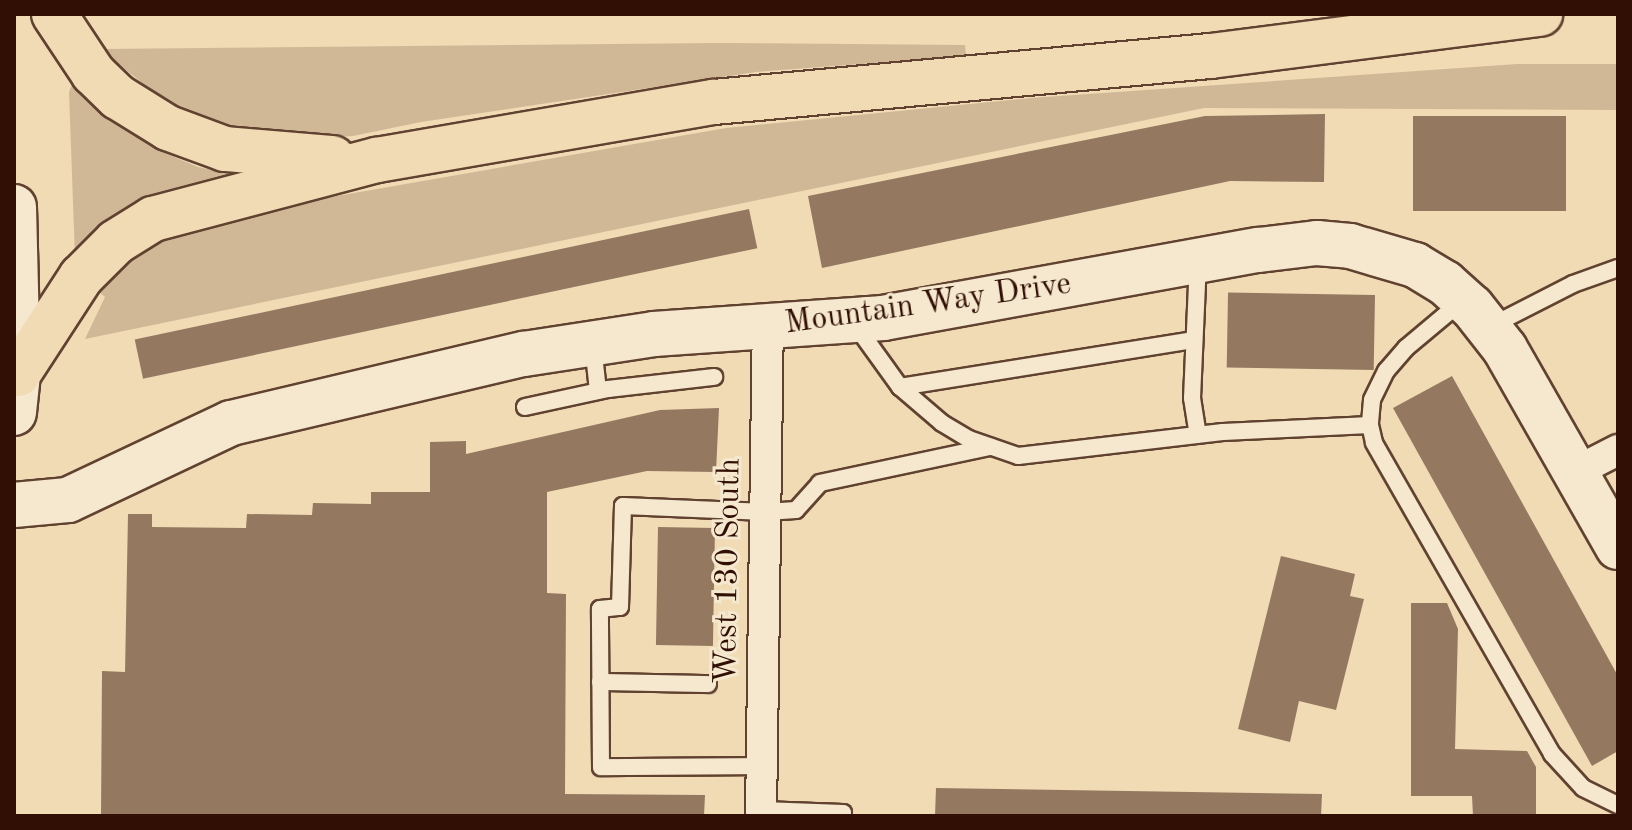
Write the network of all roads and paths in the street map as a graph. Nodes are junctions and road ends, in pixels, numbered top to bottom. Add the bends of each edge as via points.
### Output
1 (54, 14) edge
2 (1540, 14) edge
3 (377, 160) junction
4 (14, 207) edge
5 (1198, 261) junction
6 (1618, 268) edge
7 (1477, 313) junction
8 (853, 322) junction
9 (768, 327) junction
10 (1194, 340) junction
11 (592, 342) junction
12 (714, 377) dead end
13 (15, 385) edge
14 (900, 387) junction
15 (598, 391) junction
16 (525, 407) dead end
17 (1370, 425) junction
18 (1198, 435) junction
19 (990, 447) junction
20 (1618, 450) edge
21 (1577, 471) junction
22 (14, 505) edge
23 (766, 512) junction
24 (1618, 547) edge
25 (600, 682) junction
26 (708, 684) dead end
27 (762, 766) junction
28 (1618, 805) edge
29 (762, 813) edge
30 (843, 816) edge

1 - 3 highway via 72,46 102,81 168,128 225,149
2 - 3 highway via 1211,56 714,102
3 - 13 highway via 153,219 116,242 81,277
4 - 13 street
5 - 7 street, Mountain Way Drive via 1317,243 1350,246 1415,265
5 - 8 street, Mountain Way Drive
5 - 10 lane
6 - 7 lane
7 - 17 lane via 1406,348 1386,371 1372,400
7 - 21 street, Mountain Way Drive
8 - 9 street, Mountain Way Drive
8 - 14 lane
9 - 11 street, Mountain Way Drive
9 - 23 street, West 130 South
10 - 14 lane
10 - 18 lane via 1192,398
11 - 15 lane
11 - 22 street, Mountain Way Drive via 231,423 68,500
12 - 15 lane
14 - 19 lane via 942,423
15 - 16 lane
17 - 18 lane
17 - 28 lane via 1374,443 1552,754 1583,788
18 - 19 lane via 1018,456
19 - 23 lane via 820,483 796,510
20 - 21 street
21 - 24 street, Mountain Way Drive
23 - 25 lane via 623,506 620,607 600,609
23 - 27 street, West 130 South
25 - 26 lane
25 - 27 lane via 601,767
27 - 29 street, West 130 South
29 - 30 lane

